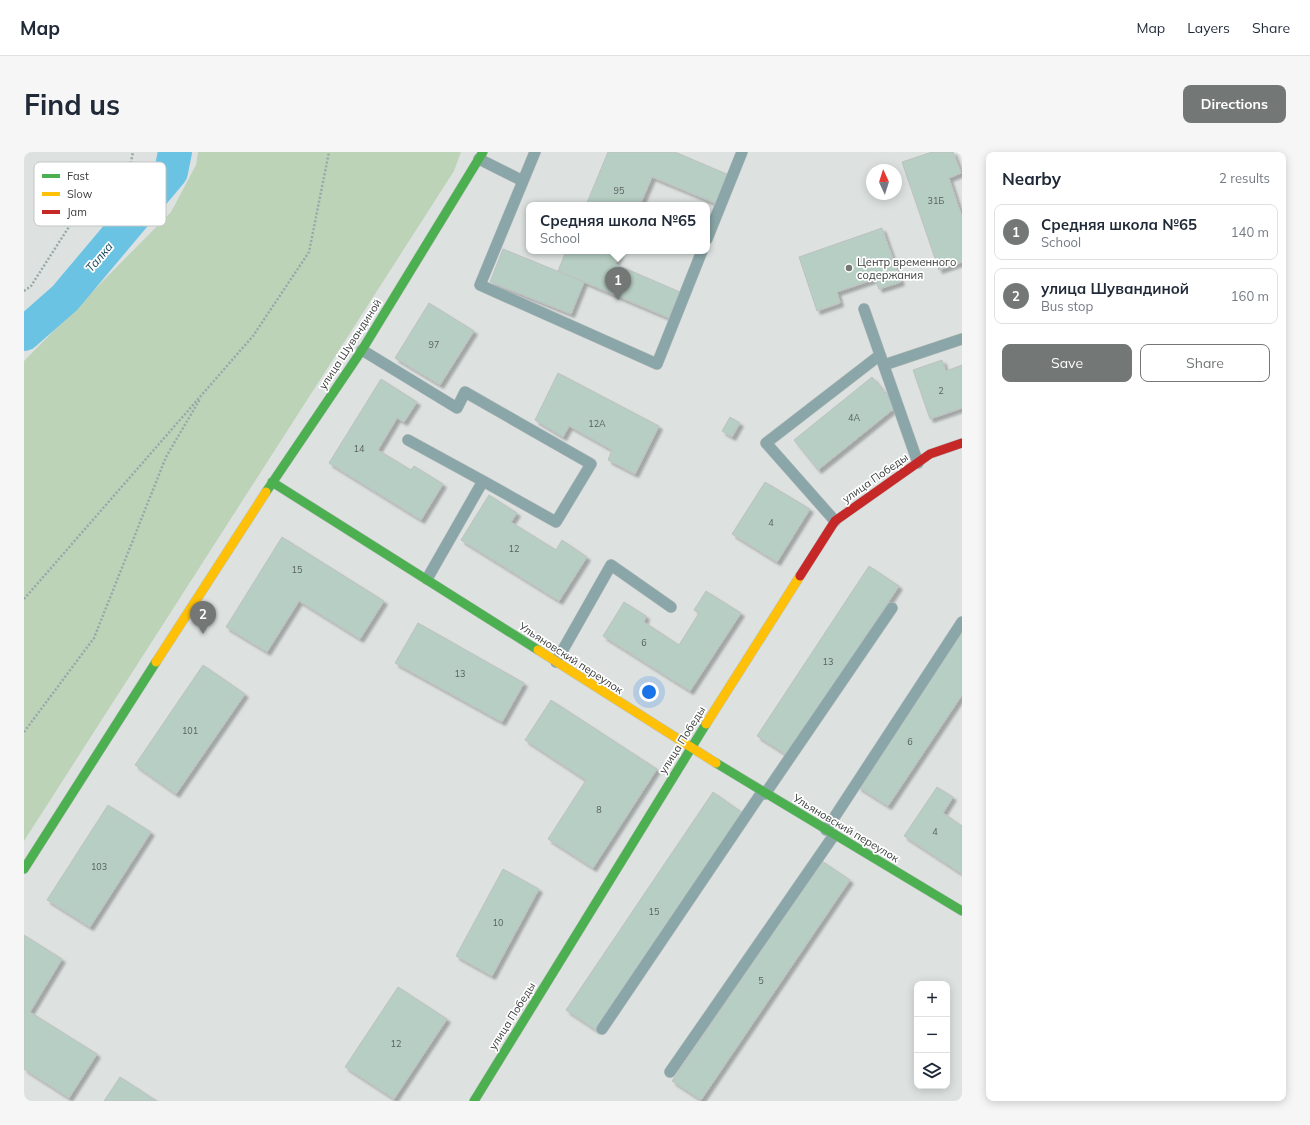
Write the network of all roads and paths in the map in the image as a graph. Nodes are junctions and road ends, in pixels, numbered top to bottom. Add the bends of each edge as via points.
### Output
1 (134, 152) edge
2 (329, 152) edge
3 (535, 152) edge
4 (742, 152) edge
5 (481, 156) edge
6 (130, 162) edge
7 (523, 181) junction
8 (70, 226) edge
9 (710, 232) edge
10 (701, 254) edge
11 (24, 291) edge
12 (864, 309) dead end
13 (962, 339) edge
14 (362, 350) junction
15 (882, 360) junction
16 (203, 394) junction
17 (408, 440) dead end
18 (962, 443) edge
19 (918, 463) junction
20 (484, 480) junction
21 (272, 482) junction
22 (835, 521) junction
23 (427, 579) junction
24 (24, 599) edge
25 (671, 608) dead end
26 (892, 608) dead end
27 (962, 622) edge
28 (556, 662) junction
29 (24, 732) edge
30 (690, 748) junction
31 (764, 793) junction
32 (830, 832) junction
33 (24, 869) edge
34 (962, 911) edge
35 (602, 1029) dead end
36 (670, 1072) dead end
37 (474, 1101) edge

1 - 6 path
2 - 16 path via 309,252 253,336
3 - 7 lane
4 - 9 lane
5 - 7 lane
5 - 14 street, улица Шувандиной
7 - 10 lane via 480,284 657,364
8 - 11 path via 32,286
12 - 15 lane
13 - 15 lane
14 - 20 lane via 457,408 465,392 591,464 556,522
14 - 21 street, улица Шувандиной
15 - 19 lane
15 - 22 lane via 766,443
16 - 24 path
16 - 29 path via 166,457 94,638
17 - 20 lane
18 - 19 street, улица Победы via 930,454
19 - 22 street, улица Победы
20 - 23 lane
21 - 23 street, Ульяновский переулок
21 - 33 street, улица Шувандиной
22 - 30 street, улица Победы
23 - 28 street, Ульяновский переулок
25 - 28 lane via 611,565
26 - 31 lane
27 - 32 lane
28 - 30 street, Ульяновский переулок
30 - 31 street, Ульяновский переулок
30 - 37 street, улица Победы
31 - 32 street, Ульяновский переулок
31 - 35 lane
32 - 34 street, Ульяновский переулок
32 - 36 lane

